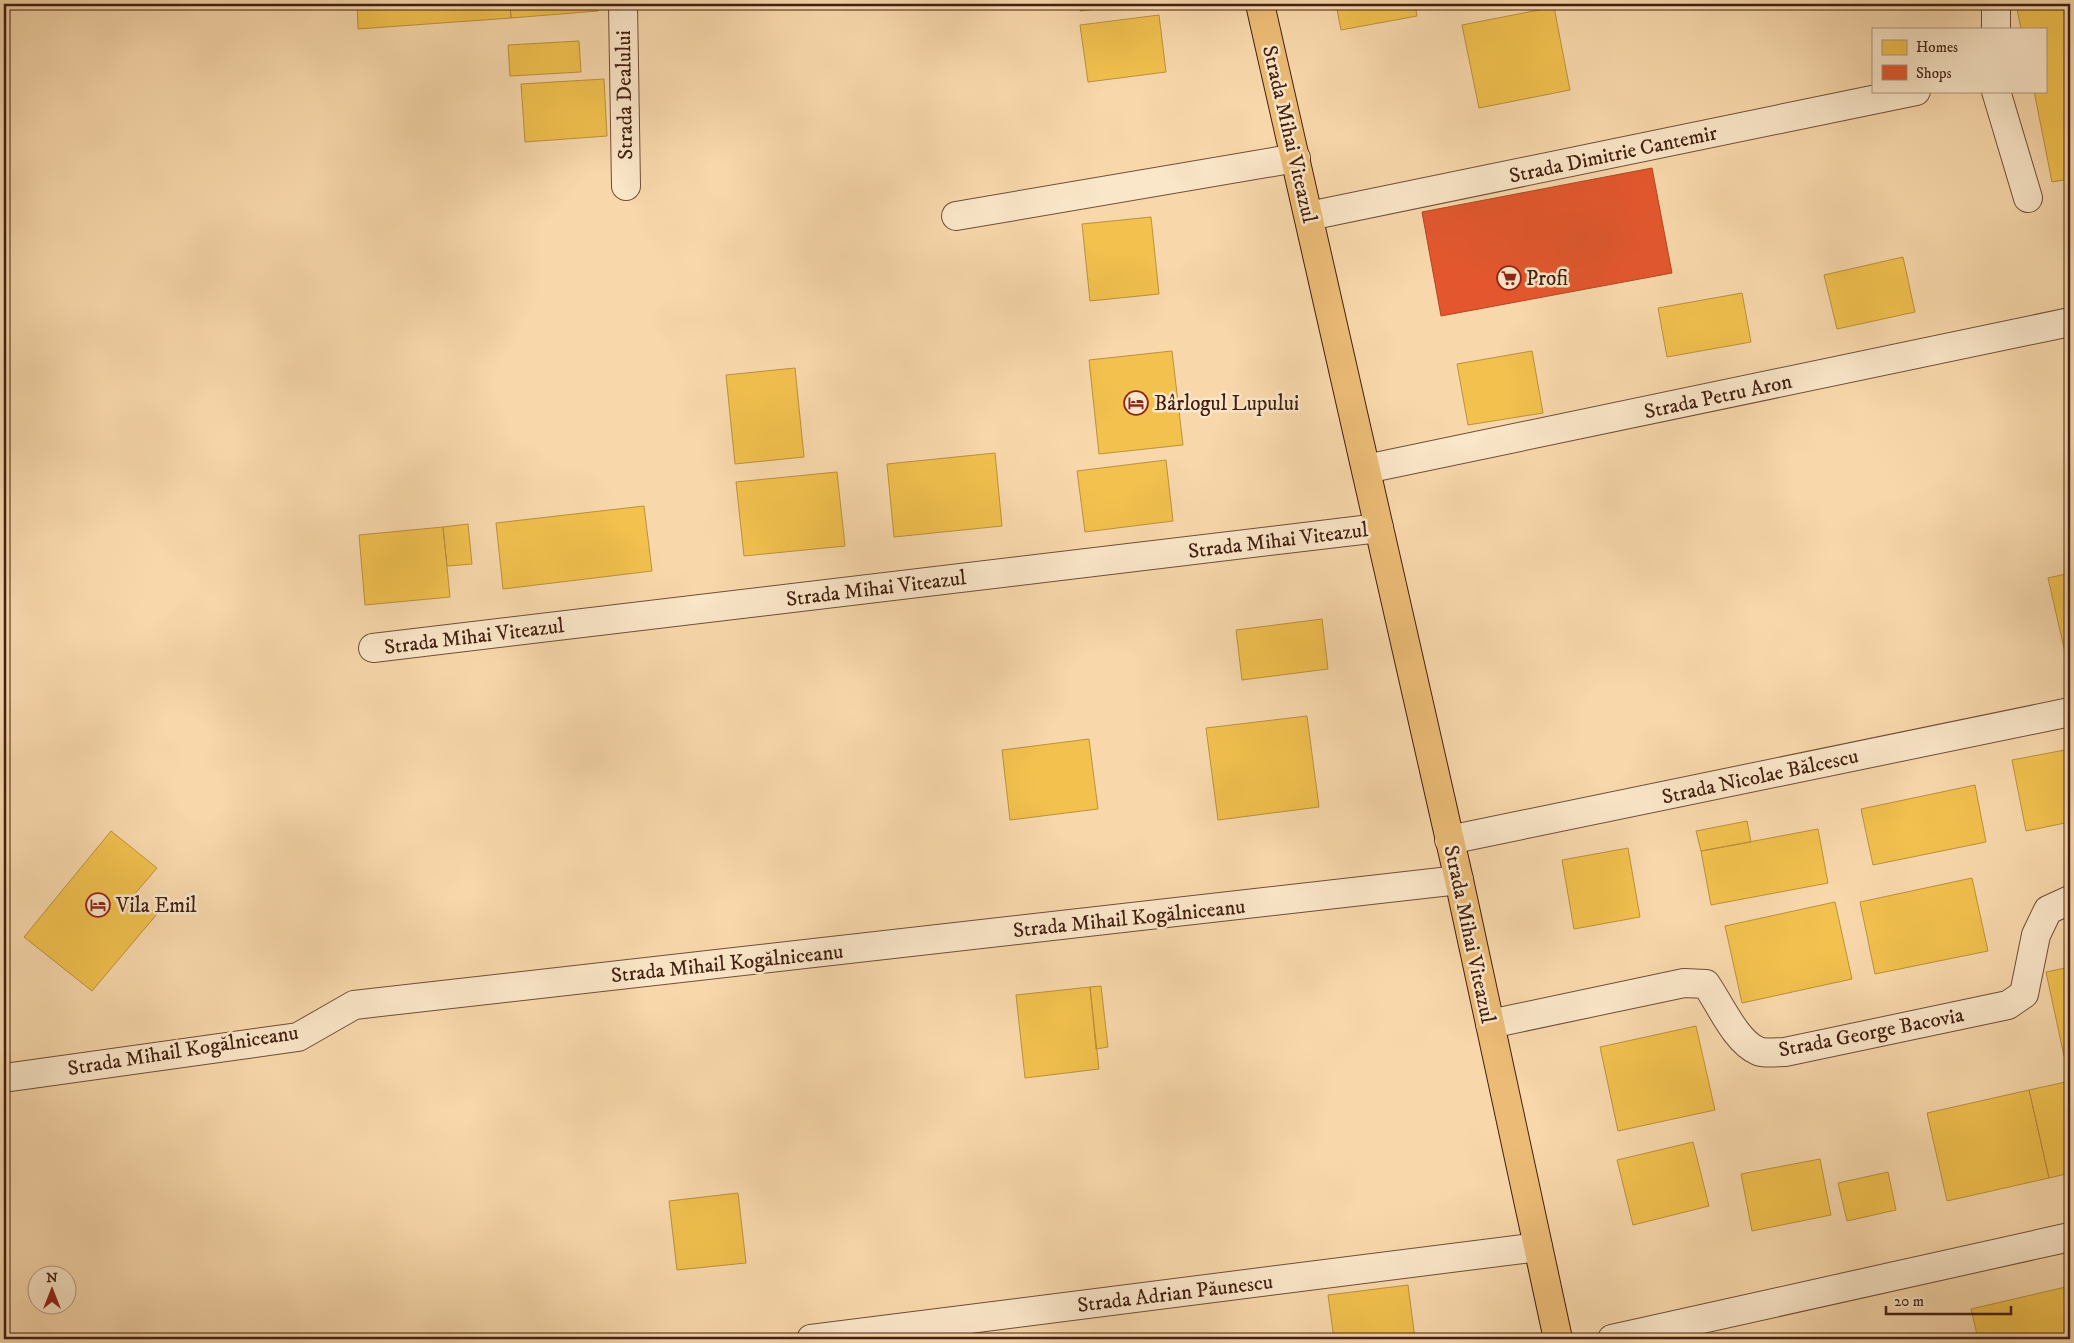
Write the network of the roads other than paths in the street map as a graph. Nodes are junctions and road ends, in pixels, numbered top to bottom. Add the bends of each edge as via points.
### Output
1 (623, 4) edge
2 (1260, 4) edge
3 (1996, 4) edge
4 (1996, 28) edge
5 (1911, 92) edge
6 (1996, 92) edge
7 (1296, 158) junction
8 (626, 186) dead end
9 (2028, 198) dead end
10 (956, 216) dead end
11 (1310, 216) junction
12 (2070, 322) edge
13 (1366, 469) junction
14 (1380, 528) junction
15 (373, 648) dead end
16 (2070, 712) edge
17 (1450, 840) junction
18 (1459, 880) junction
19 (2070, 900) edge
20 (1490, 1024) junction
21 (4, 1078) edge
22 (2070, 1237) edge
23 (1538, 1247) junction
24 (811, 1339) edge
25 (1558, 1339) edge
26 (1612, 1339) edge

1 - 8 street, Strada Dealului
2 - 7 main road, Strada Mihai Viteazul
3 - 4 street
5 - 11 street, Strada Dimitrie Cantemir
6 - 9 street
7 - 10 street
7 - 11 main road, Strada Mihai Viteazul
11 - 13 main road, Strada Mihai Viteazul
12 - 13 street, Strada Petru Aron
13 - 14 main road, Strada Mihai Viteazul
14 - 15 street, Strada Mihai Viteazul
14 - 17 main road, Strada Mihai Viteazul
16 - 17 street, Strada Nicolae Bălcescu
17 - 18 main road, Strada Mihai Viteazul
18 - 20 main road, Strada Mihai Viteazul
18 - 21 street, Strada Mihail Kogălniceanu via 354,1005 298,1037
19 - 20 street, Strada George Bacovia via 2048,910 2036,935 2024,994 2008,1005 1785,1052 1759,1052 1739,1038 1706,984 1684,983
20 - 23 main road, Strada Mihai Viteazul
22 - 26 street
23 - 24 street, Strada Adrian Păunescu
23 - 25 main road, Strada Mihai Viteazul

